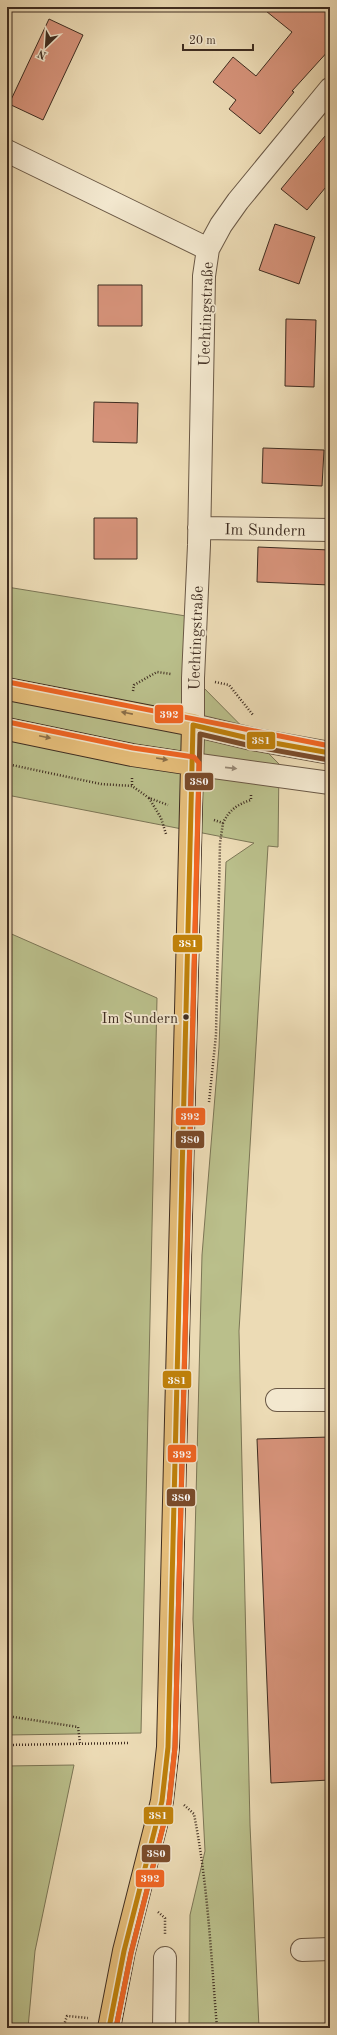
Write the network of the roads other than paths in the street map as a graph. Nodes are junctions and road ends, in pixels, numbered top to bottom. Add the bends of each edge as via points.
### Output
1 (330, 89) edge
2 (7, 151) edge
3 (208, 249) junction
4 (199, 528) junction
5 (330, 530) edge
6 (7, 688) edge
7 (193, 725) junction
8 (7, 729) edge
9 (330, 753) edge
10 (192, 764) junction
11 (330, 783) edge
12 (277, 1400) dead end
13 (330, 1400) edge
14 (330, 1949) edge
15 (302, 1950) dead end
16 (165, 1958) road end
17 (100, 2023) edge
18 (164, 2028) edge

1 - 3 street, Uechtingstraße via 238,201
2 - 3 street, Uechtingstraße
3 - 4 street, Uechtingstraße via 204,276
4 - 5 street, Im Sundern
4 - 7 street, Uechtingstraße via 192,678
7 -> 6 main road
7 - 9 street
7 - 10 main road, Uechtingstraße
8 -> 10 main road via 132,755
10 -> 11 street
10 - 17 main road, Uechtingstraße via 168,1747 162,1801 124,1951
12 - 13 street
14 - 15 street
16 - 18 street

